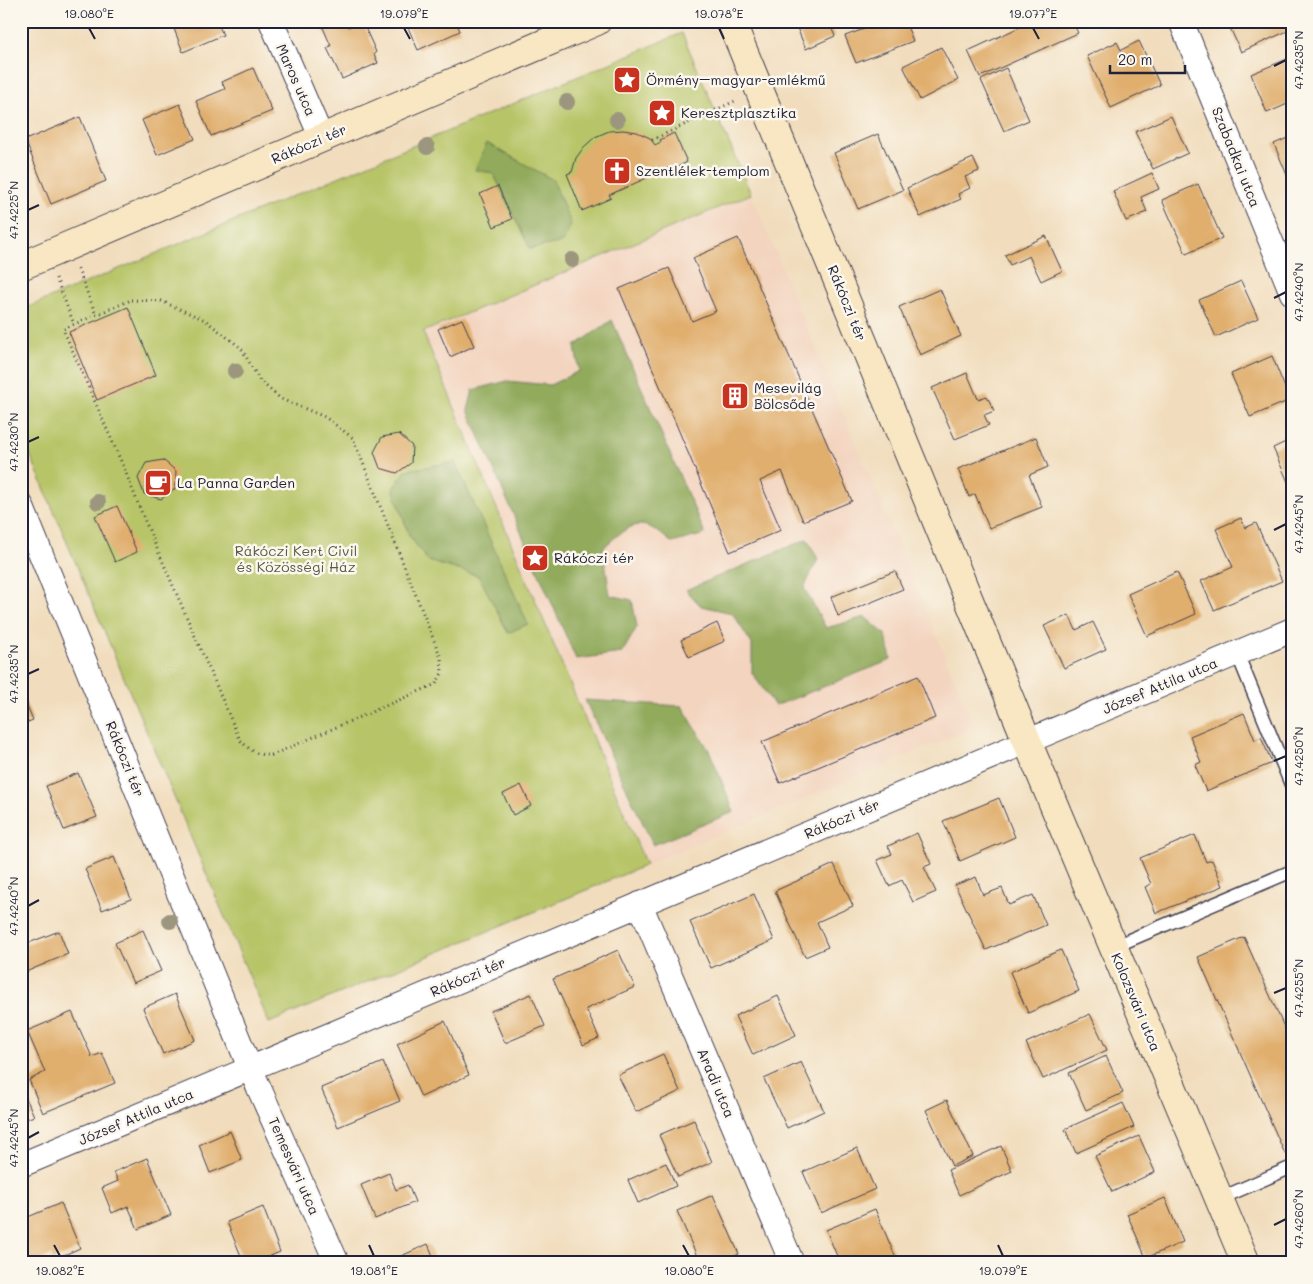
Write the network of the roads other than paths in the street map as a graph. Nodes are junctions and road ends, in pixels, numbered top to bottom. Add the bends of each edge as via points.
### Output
1 (271, 21) edge
2 (598, 21) edge
3 (731, 21) edge
4 (1181, 21) edge
5 (322, 139) junction
6 (21, 266) edge
7 (1292, 293) edge
8 (21, 505) edge
9 (1292, 630) edge
10 (1238, 653) junction
11 (1027, 741) junction
12 (1292, 787) edge
13 (1292, 871) edge
14 (640, 904) junction
15 (1114, 947) junction
16 (250, 1068) junction
17 (21, 1165) edge
18 (1292, 1167) edge
19 (1219, 1199) junction
20 (337, 1263) edge
21 (792, 1263) edge
22 (1246, 1263) edge

1 - 5 street, Maros utca
2 - 5 street, Rákóczi tér
3 - 11 street, Rákóczi tér
4 - 7 street, Szabadkai utca
5 - 6 street, Rákóczi tér
8 - 16 street, Rákóczi tér
9 - 10 street, József Attila utca
10 - 11 street, József Attila utca
10 - 12 lane
11 - 14 street, Rákóczi tér
11 - 15 street, Kolozsvári utca
13 - 15 lane
14 - 16 street, Rákóczi tér
14 - 21 street, Aradi utca
15 - 19 street, Kolozsvári utca
16 - 17 street, József Attila utca
16 - 20 street, Temesvári utca
18 - 19 lane
19 - 22 street, Kolozsvári utca

